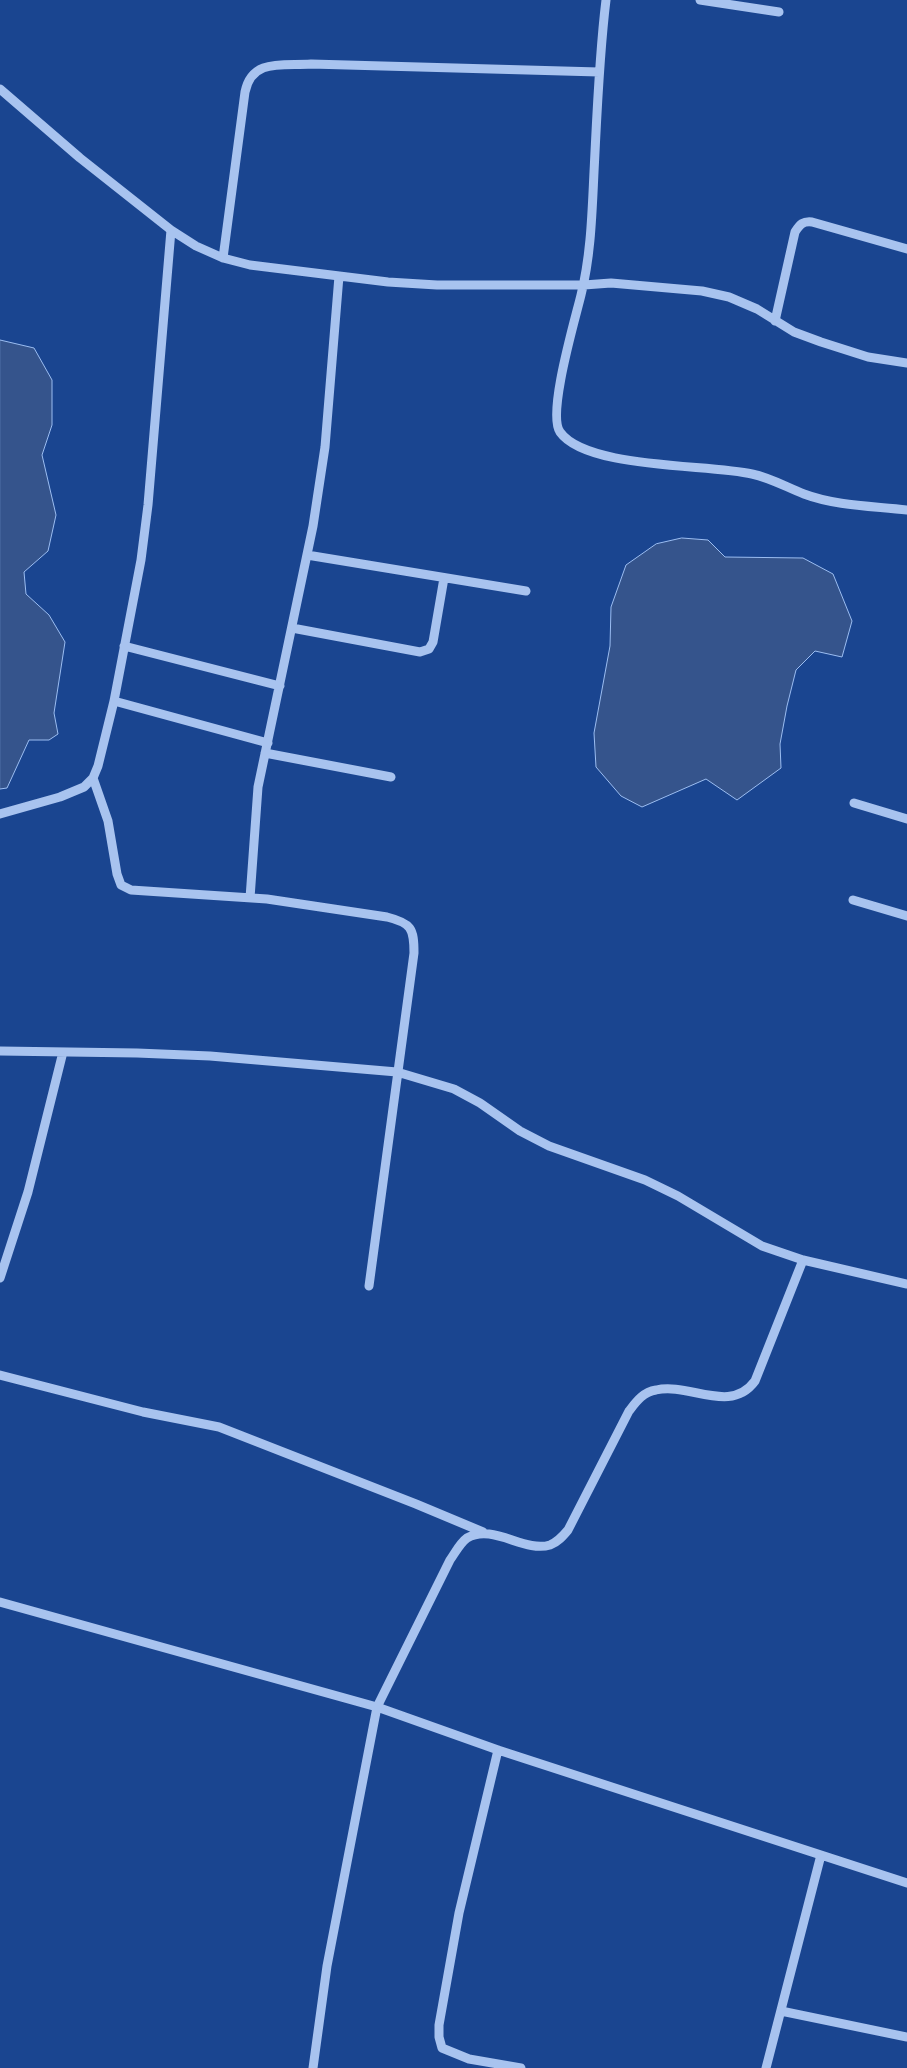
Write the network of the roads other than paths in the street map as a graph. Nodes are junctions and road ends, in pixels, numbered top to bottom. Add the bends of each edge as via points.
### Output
1 (606, 0) edge
2 (700, 0) edge
3 (779, 12) dead end
4 (599, 72) junction
5 (0, 89) edge
6 (172, 230) junction
7 (907, 248) edge
8 (222, 258) junction
9 (339, 276) junction
10 (584, 285) junction
11 (775, 321) junction
12 (907, 363) edge
13 (907, 510) edge
14 (307, 555) junction
15 (444, 578) junction
16 (526, 591) dead end
17 (292, 628) junction
18 (124, 646) junction
19 (280, 686) junction
20 (114, 701) junction
21 (268, 743) junction
22 (265, 753) junction
23 (391, 777) dead end
24 (93, 778) junction
25 (854, 803) dead end
26 (0, 814) edge
27 (907, 819) edge
28 (250, 898) junction
29 (853, 900) dead end
30 (907, 916) edge
31 (0, 1051) edge
32 (62, 1052) junction
33 (397, 1072) junction
34 (803, 1260) junction
35 (0, 1278) edge
36 (907, 1284) edge
37 (369, 1286) dead end
38 (0, 1375) edge
39 (488, 1534) junction
40 (0, 1602) edge
41 (377, 1706) junction
42 (498, 1750) junction
43 (821, 1855) junction
44 (907, 1883) edge
45 (781, 2011) junction
46 (907, 2037) edge
47 (313, 2068) edge
48 (521, 2068) edge
49 (766, 2068) edge

1 - 4 street
2 - 3 street
4 - 8 street via 311,64 266,66 254,72 247,81
4 - 10 street via 591,232
5 - 6 street via 80,158
6 - 8 street
6 - 18 street via 148,504
7 - 11 street via 805,222 795,232
8 - 9 street via 250,265
9 - 10 street via 437,285
9 - 14 street via 326,447
10 - 11 street via 611,283 702,291 730,297
10 - 13 street via 555,415 558,430 567,440 582,448 625,460 751,474 832,501
11 - 12 street via 794,332 868,357
14 - 15 street
14 - 17 street
15 - 16 street
15 - 17 street via 434,642 420,652
17 - 19 street
18 - 19 street
18 - 20 street
19 - 21 street
20 - 21 street
20 - 24 street
21 - 22 street
22 - 23 street
22 - 28 street via 258,787
24 - 26 street via 84,787 60,797
24 - 28 street via 108,821 117,874 122,885 131,890
25 - 27 street
28 - 33 street via 387,916 411,928 414,953
29 - 30 street
31 - 32 street
32 - 33 street via 210,1056
32 - 35 street via 28,1192
33 - 34 street via 454,1089 520,1132 548,1146 645,1180 762,1246
33 - 37 street
34 - 36 street
34 - 39 street via 749,1389 738,1396 726,1397 670,1389 654,1390 641,1397 628,1411 561,1539 550,1545 535,1545
38 - 39 street via 143,1412 219,1427
39 - 41 street via 474,1535 465,1540 450,1560
40 - 41 street
41 - 42 street
41 - 47 street via 327,1966
42 - 43 street
42 - 48 street via 459,1913 439,2037 442,2048 452,2054
43 - 44 street
43 - 45 street
45 - 46 street
45 - 49 street

